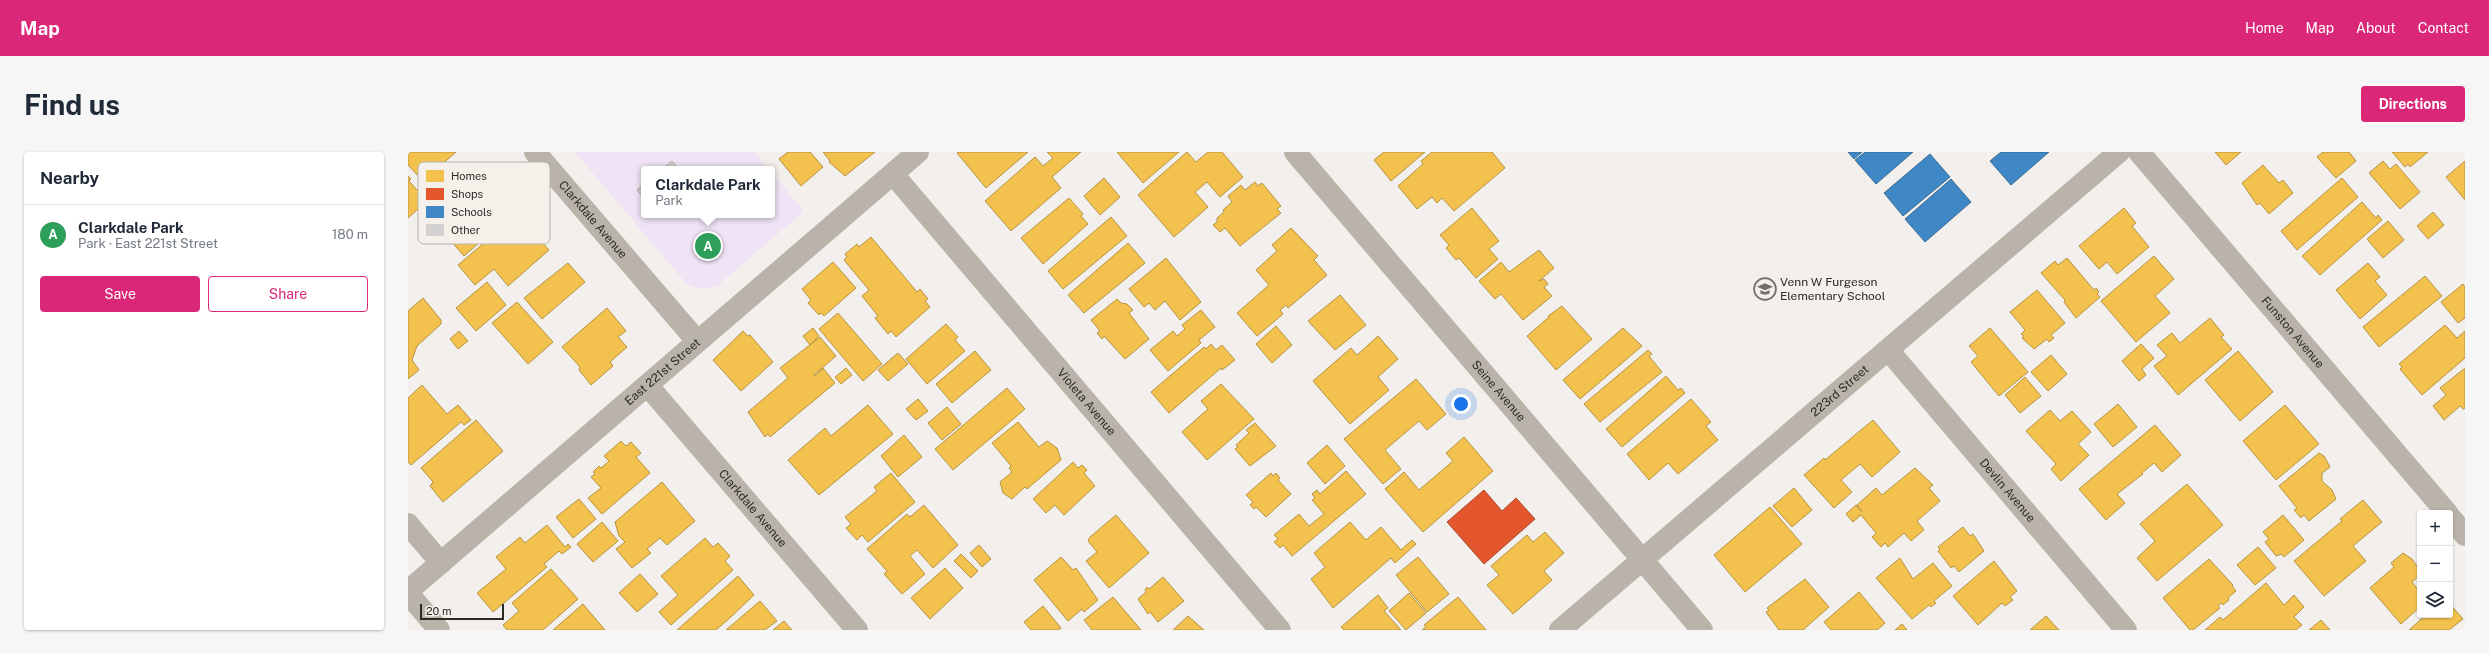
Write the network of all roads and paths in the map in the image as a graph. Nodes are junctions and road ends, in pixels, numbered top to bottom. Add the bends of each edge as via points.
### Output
1 (536, 152) edge
2 (918, 152) edge
3 (1295, 152) edge
4 (2119, 152) edge
5 (2138, 152) edge
6 (545, 162) edge
7 (550, 168) edge
8 (893, 174) junction
9 (697, 341) junction
10 (1889, 351) junction
11 (648, 386) junction
12 (2444, 510) edge
13 (2453, 521) edge
14 (408, 524) edge
15 (2465, 535) edge
16 (1643, 560) junction
17 (442, 563) junction
18 (408, 592) edge
19 (439, 630) edge
20 (856, 630) edge
21 (1280, 630) edge
22 (1560, 630) edge
23 (1702, 630) edge
24 (2126, 630) edge

1 - 6 street, Clarkdale Avenue
2 - 8 street, East 221st Street
3 - 16 street, Seine Avenue
4 - 10 street, 223rd Street
5 - 12 street, Funston Avenue
7 - 9 street, Clarkdale Avenue
8 - 9 street, East 221st Street
8 - 21 street, Violeta Avenue
9 - 11 street, East 221st Street
10 - 16 street, 223rd Street
10 - 24 street, Devlin Avenue
11 - 17 street, East 221st Street
11 - 20 street, Clarkdale Avenue
13 - 15 street
14 - 17 street
16 - 22 street, 223rd Street
16 - 23 street, Seine Avenue
17 - 18 street, East 221st Street
18 - 19 street

